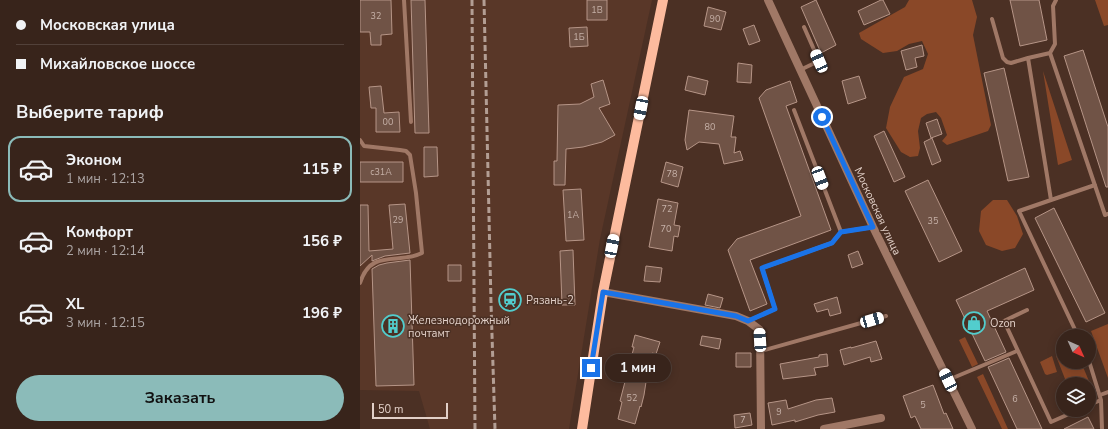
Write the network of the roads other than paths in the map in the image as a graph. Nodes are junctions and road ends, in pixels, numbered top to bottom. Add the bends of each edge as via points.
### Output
1 (404, 0) edge
2 (663, 0) edge
3 (768, 0) edge
4 (1056, 0) edge
5 (992, 19) dead end
6 (804, 27) dead end
7 (1050, 53) junction
8 (1028, 58) junction
9 (800, 70) junction
10 (794, 110) dead end
11 (411, 122) dead end
12 (360, 140) edge
13 (1095, 185) junction
14 (1051, 200) junction
15 (1108, 214) edge
16 (873, 227) junction
17 (841, 232) junction
18 (360, 283) edge
19 (603, 292) junction
20 (1027, 310) dead end
21 (886, 316) dead end
22 (748, 321) junction
23 (1075, 329) edge
24 (760, 351) junction
25 (1017, 352) junction
26 (1092, 369) edge
27 (948, 380) junction
28 (1108, 392) edge
29 (1101, 397) junction
30 (1096, 400) edge
31 (1062, 417) edge
32 (881, 418) dead end
33 (582, 429) edge
34 (761, 429) edge
35 (824, 429) edge
36 (972, 429) edge
37 (1102, 429) edge

1 - 11 lane
2 - 19 main road
3 - 9 street, Московская улица
4 - 7 lane via 1053,6 1056,44
5 - 8 lane via 1003,58 1012,63
6 - 9 lane via 819,61
7 - 8 lane
7 - 13 lane
8 - 14 lane
9 - 16 street, Московская улица
10 - 17 lane
12 - 18 lane via 364,146 406,151 410,156 422,254 415,257 392,258 370,265 363,273
13 - 14 lane
13 - 15 lane via 1105,215
14 - 23 lane via 1019,211
16 - 17 lane
16 - 27 street, Московская улица
17 - 22 lane via 832,243 762,268 775,309
19 - 22 street via 736,316
19 - 33 main road
20 - 25 lane via 1004,321
21 - 24 lane
22 - 24 street via 760,330
24 - 34 street
25 - 27 lane
25 - 31 lane via 1051,422
26 - 29 lane
27 - 36 street, Московская улица
28 - 29 lane
29 - 30 lane
29 - 37 lane
32 - 35 street

